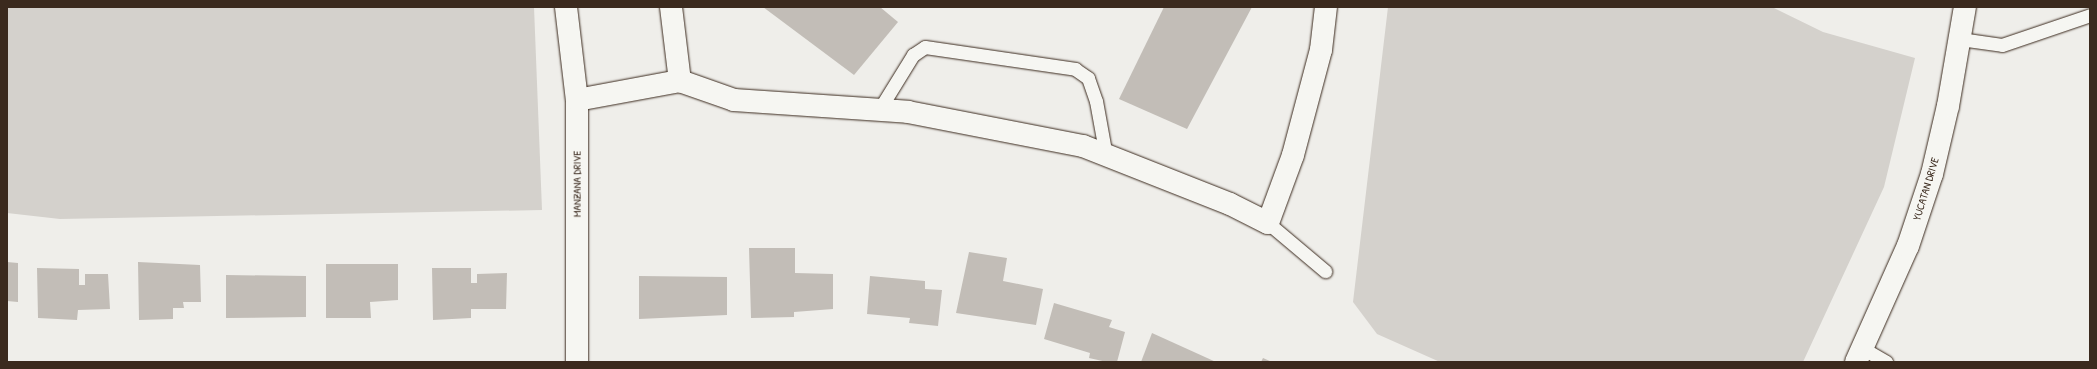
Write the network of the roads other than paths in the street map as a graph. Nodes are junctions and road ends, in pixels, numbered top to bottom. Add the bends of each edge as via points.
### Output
1 (566, 7) edge
2 (671, 7) edge
3 (1326, 7) edge
4 (1966, 7) edge
5 (2090, 14) edge
6 (1960, 39) junction
7 (680, 81) junction
8 (577, 100) junction
9 (879, 110) junction
10 (1106, 156) junction
11 (1268, 223) junction
12 (1325, 271) dead end
13 (1859, 355) edge
14 (577, 362) edge
15 (1886, 362) edge

1 - 8 street, MANZANA DRIVE
2 - 7 street
3 - 11 street via 1321,50 1293,155
4 - 6 street, YUCATAN DRIVE
5 - 6 lane via 2002,45
6 - 13 street, YUCATAN DRIVE via 1932,174 1908,246
7 - 8 street
7 - 9 street via 734,100
8 - 14 street, MANZANA DRIVE
9 - 10 street via 908,112 1083,146
9 - 10 lane via 913,55 925,47 1075,69 1088,78 1096,101
10 - 11 street via 1230,204
11 - 12 lane
13 - 15 lane

